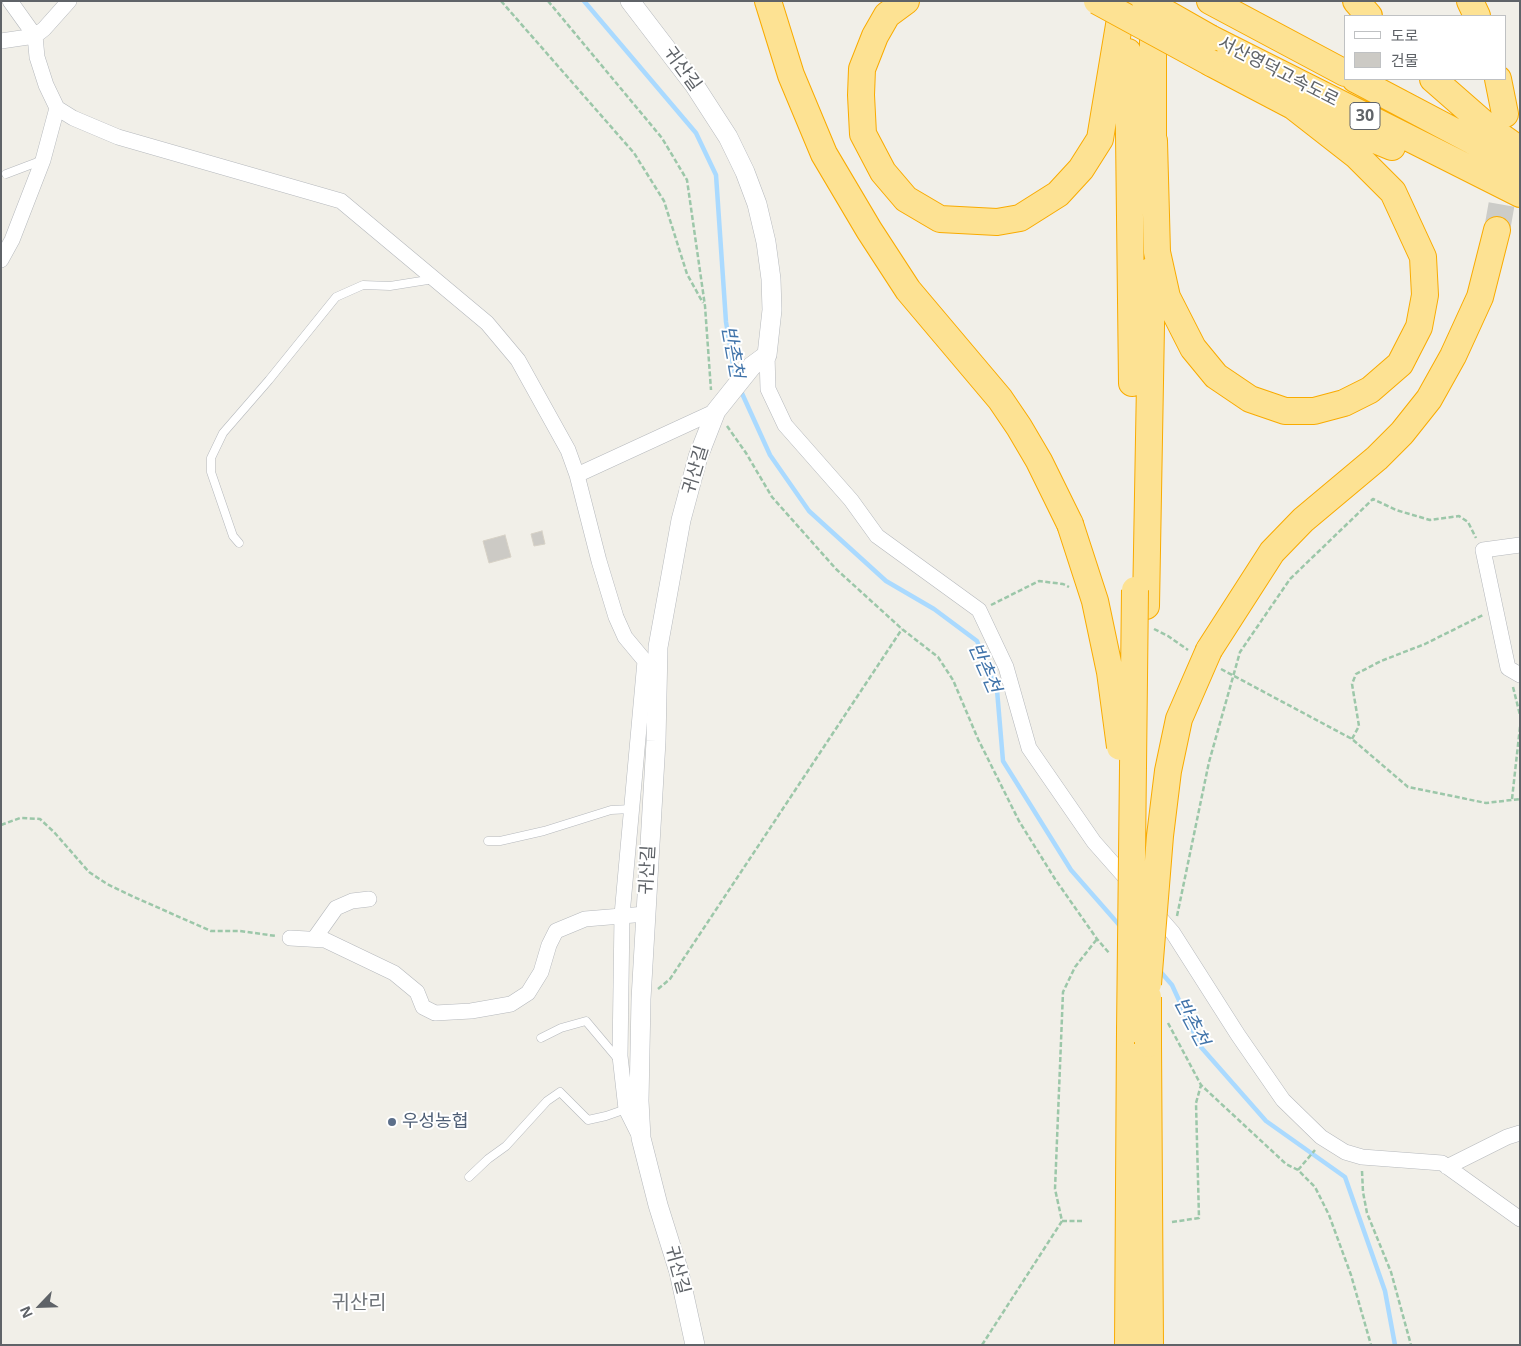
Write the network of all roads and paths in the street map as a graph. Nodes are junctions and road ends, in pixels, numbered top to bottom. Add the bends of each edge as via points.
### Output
1 (10, 1) edge
2 (69, 1) edge
3 (501, 1) edge
4 (548, 1) edge
5 (630, 1) edge
6 (768, 1) edge
7 (906, 1) edge
8 (1097, 1) edge
9 (1123, 1) edge
10 (1127, 1) edge
11 (1145, 1) edge
12 (1153, 1) edge
13 (1356, 1) edge
14 (1470, 1) edge
15 (1212, 2) edge
16 (1368, 15) edge
17 (1477, 15) edge
18 (35, 36) junction
19 (1, 41) edge
20 (1211, 50) junction
21 (1344, 72) edge
22 (1357, 80) edge
23 (1434, 80) edge
24 (1498, 80) edge
25 (1293, 106) junction
26 (57, 108) junction
27 (1505, 114) dead end
28 (1154, 141) junction
29 (1520, 150) edge
30 (42, 160) junction
31 (1520, 166) edge
32 (6, 174) dead end
33 (1520, 194) edge
34 (1520, 200) edge
35 (1497, 230) tunnel mouth
36 (1, 260) edge
37 (434, 279) junction
38 (705, 306) junction
39 (767, 355) junction
40 (721, 405) junction
41 (577, 475) junction
42 (239, 543) dead end
43 (1520, 545) edge
44 (1483, 550) junction
45 (1071, 588) dead end
46 (1144, 608) junction
47 (1495, 608) junction
48 (980, 610) junction
49 (902, 629) junction
50 (1208, 657) junction
51 (651, 663) junction
52 (1514, 671) edge
53 (1233, 677) junction
54 (1520, 715) edge
55 (1520, 727) edge
56 (1352, 739) junction
57 (1512, 799) junction
58 (1520, 799) edge
59 (631, 809) junction
60 (1, 825) edge
61 (1132, 840) junction
62 (488, 841) dead end
63 (369, 899) dead end
64 (646, 914) junction
65 (622, 915) junction
66 (1173, 933) junction
67 (290, 938) joint
68 (314, 939) junction
69 (1097, 939) junction
70 (1116, 960) dead end
71 (1148, 984) junction
72 (641, 999) junction
73 (1164, 1016) dead end
74 (1139, 1037) junction
75 (541, 1038) dead end
76 (620, 1062) junction
77 (1201, 1085) junction
78 (626, 1108) junction
79 (1520, 1133) edge
80 (641, 1138) junction
81 (1317, 1147) dead end
82 (1362, 1157) junction
83 (1447, 1167) junction
84 (1298, 1170) junction
85 (469, 1177) dead end
86 (1520, 1219) edge
87 (1062, 1221) junction
88 (1084, 1221) dead end
89 (1172, 1222) dead end
90 (695, 1345) edge
91 (982, 1345) edge
92 (1128, 1345) edge
93 (1150, 1345) edge
94 (1371, 1345) edge
95 (1411, 1345) edge

1 - 18 street
2 - 18 street
3 - 38 path via 634,153 664,201 687,274
4 - 38 path via 662,138 687,180
5 - 39 street, 귀산길 via 695,86 728,137 745,172 757,204 770,270 772,310
6 - 61 highway, bridge via 791,75 829,163 908,290 1019,427 1070,524 1095,602 1110,672
7 - 9 highway via 887,14 862,69 863,134 883,172 906,199 940,219 998,222 1020,218 1058,194 1081,169 1100,139
8 - 20 highway, bridge
10 - 46 highway
11 - 20 highway, 서산영덕고속도로 / 30, bridge
12 - 28 highway
13 - 16 highway
14 - 17 highway
15 - 21 highway, 서산영덕고속도로
18 - 19 street
18 - 26 street via 37,57
20 - 25 highway
20 - 33 highway, 서산영덕고속도로 / 30
22 - 31 highway, 서산영덕고속도로 / 30
23 - 29 highway via 1489,128
24 - 27 highway
25 - 28 highway via 1357,156 1393,192 1423,257 1425,295 1419,327 1400,364 1370,390 1344,403 1314,411 1284,411 1250,399 1216,376 1193,348 1167,297 1157,252
25 - 34 highway
26 - 30 street
26 - 37 street via 118,138 340,201
28 - 46 highway
30 - 32 lane
30 - 36 street via 12,240
35 - 50 highway via 1480,297 1454,356 1429,399 1377,458 1303,520 1272,552
37 - 41 street via 486,323 518,360 568,450
37 - 42 lane via 390,286 363,285 336,297 223,433 211,458 211,472
38 - 40 path via 710,387
39 - 40 street, 귀산길 via 752,366
39 - 48 street via 768,389 785,424 851,500 877,536
40 - 41 street
40 - 49 path via 772,497 836,570
40 - 51 street, 귀산길 via 698,457 681,520 658,648
41 - 51 street via 616,617 625,638
43 - 44 street
44 - 47 street
44 - 53 path via 1468,522 1459,516 1430,520 1372,499 1290,580 1240,652
45 - 48 path via 1039,581
46 - 50 path via 1168,636
46 - 61 highway, bridge
46 - 71 highway, bridge
47 - 52 street
47 - 56 path via 1356,674 1352,684 1359,726
48 - 66 street via 1006,667 1028,748 1094,842
49 - 69 path via 938,657 953,680 1019,821
49 - 72 path via 670,979
50 - 53 path
50 - 71 highway, bridge via 1179,719 1168,771
51 - 59 street
51 - 64 street, 귀산길 via 656,741
52 - 54 path
53 - 56 path
53 - 66 path via 1209,762
55 - 57 path
56 - 57 path via 1408,787 1486,803
57 - 58 path
59 - 62 lane via 611,810 500,842
59 - 65 street
60 - 67 path via 20,818 40,819 89,872 107,884 211,931 240,931
61 - 74 highway, bridge
63 - 68 street via 352,901 336,908
64 - 65 street
64 - 72 street, 귀산길
65 - 68 street via 585,919 556,931 541,972 528,993 511,1004 471,1011 435,1013 423,1007 417,992 394,973 325,940
65 - 76 street
66 - 82 street via 1283,1100 1321,1137 1345,1152
67 - 68 street
69 - 70 path
69 - 87 path via 1075,967 1063,992 1055,1189
71 - 74 highway, bridge
72 - 80 street, 귀산길
73 - 77 path
74 - 92 highway
74 - 93 highway
75 - 76 lane via 586,1021
76 - 78 street
77 - 84 path via 1286,1164
77 - 89 path via 1196,1104 1199,1218
78 - 80 street
78 - 85 lane via 588,1120 560,1092 547,1101 506,1146
79 - 83 street
80 - 90 street, 귀산길
81 - 84 path
82 - 83 street via 1442,1163
82 - 95 path via 1367,1213 1391,1272
83 - 86 street
84 - 94 path via 1314,1187 1329,1215
87 - 88 path
87 - 91 path

